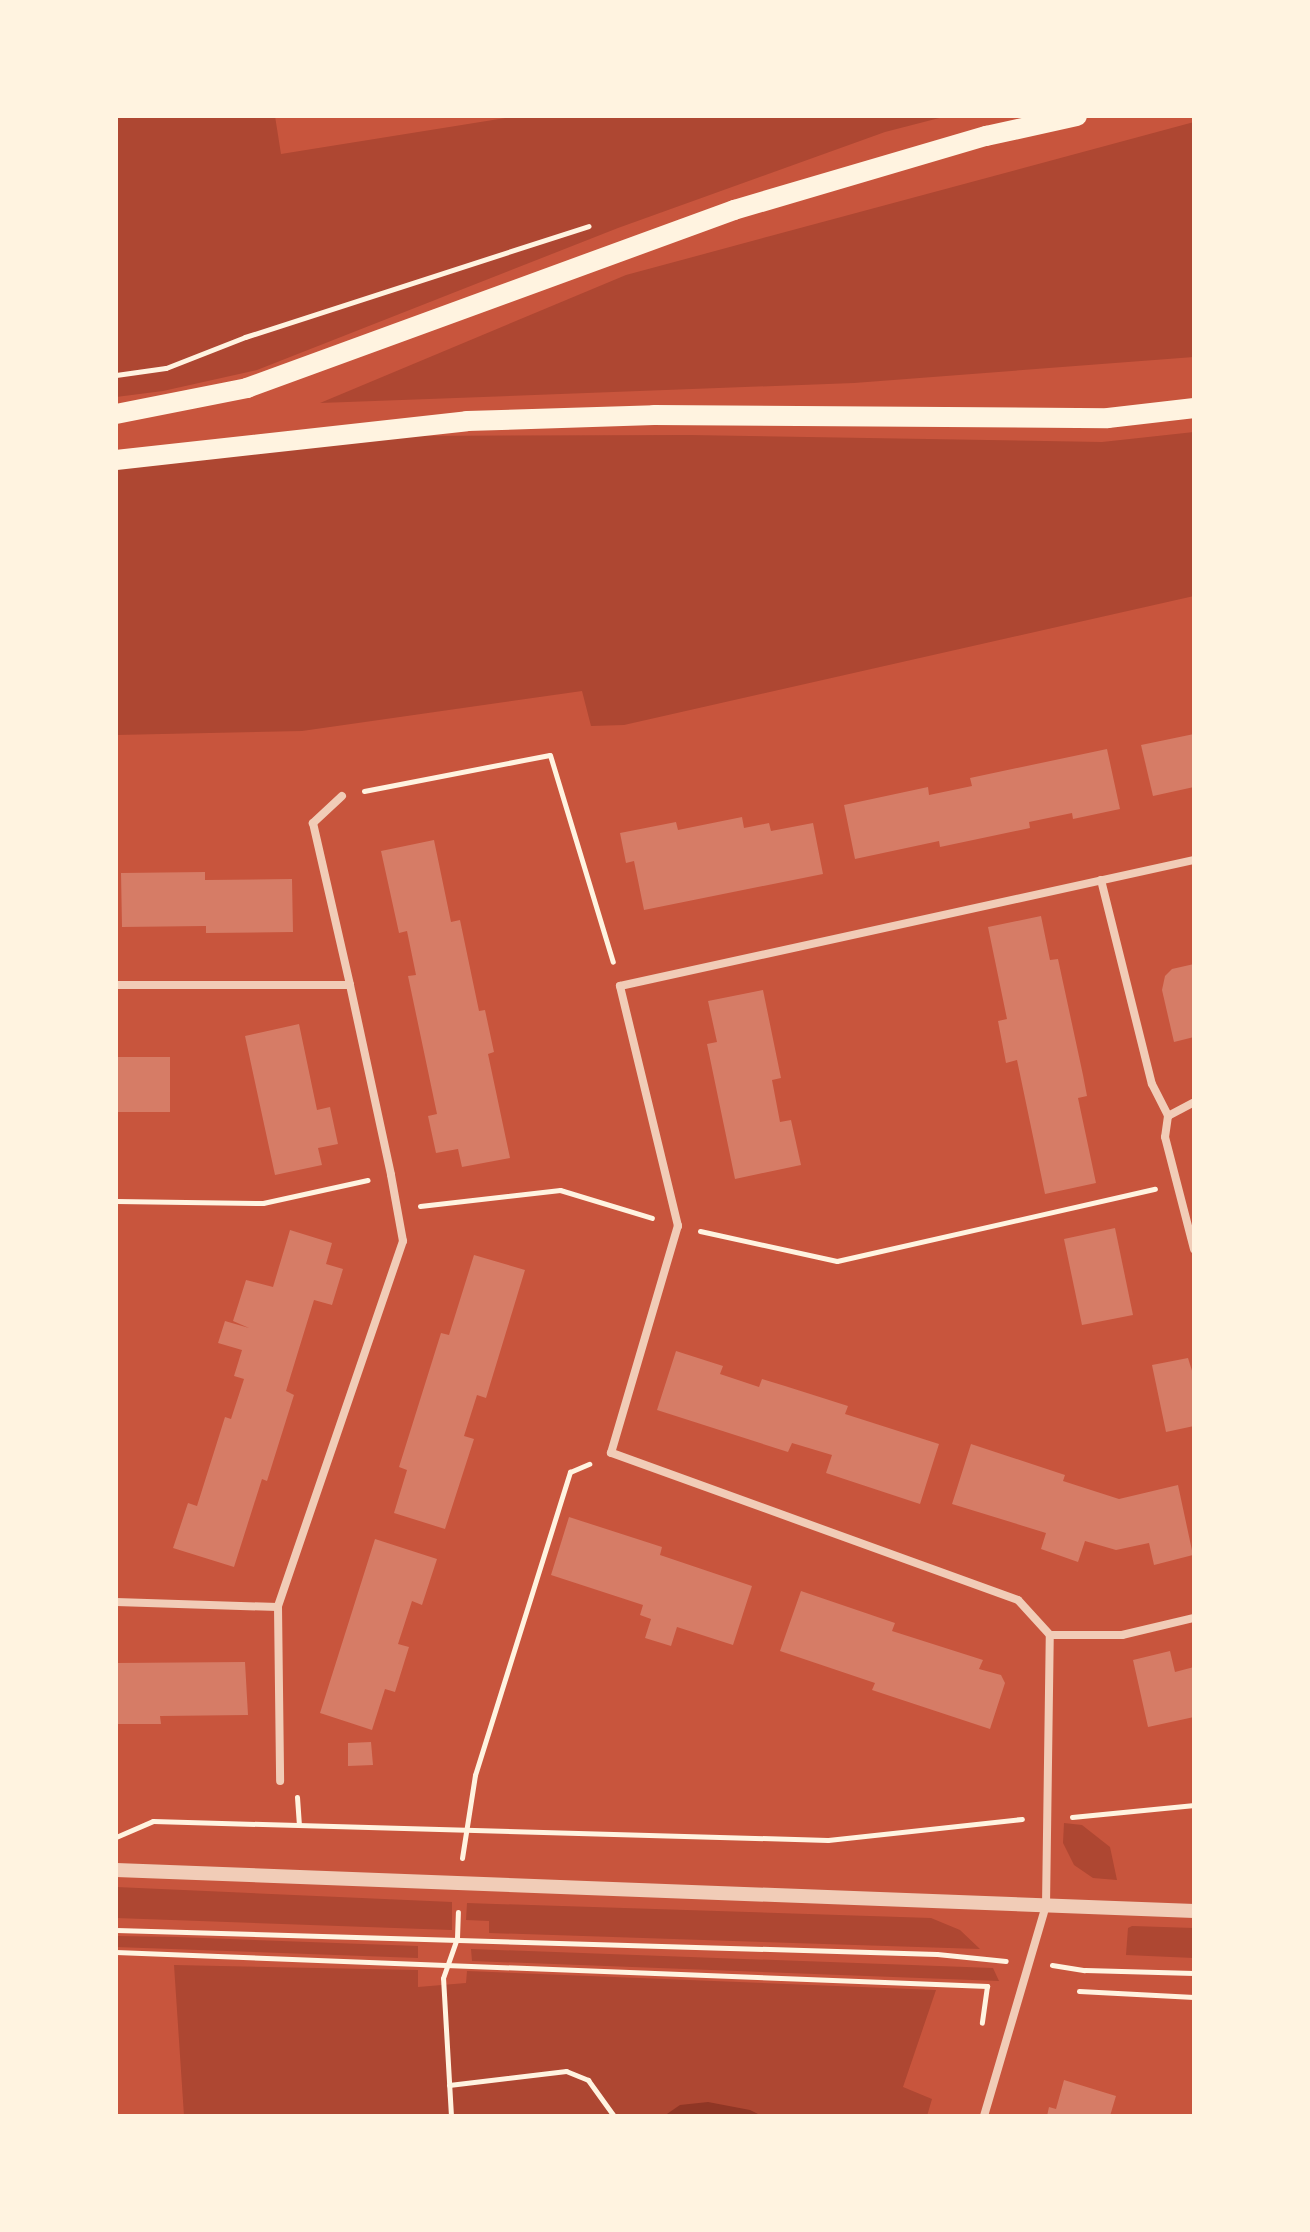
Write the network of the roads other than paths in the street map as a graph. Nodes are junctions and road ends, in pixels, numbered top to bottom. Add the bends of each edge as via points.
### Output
1 (1077, 116) edge
2 (1194, 408) edge
3 (116, 414) edge
4 (116, 460) edge
5 (342, 796) road end
6 (1194, 860) edge
7 (1101, 880) junction
8 (116, 985) edge
9 (350, 985) junction
10 (1194, 1102) edge
11 (1168, 1116) junction
12 (1194, 1249) edge
13 (116, 1602) edge
14 (278, 1607) junction
15 (1194, 1618) edge
16 (1050, 1635) junction
17 (280, 1781) dead end
18 (116, 1870) edge
19 (1046, 1906) junction
20 (1194, 1911) edge
21 (984, 2116) edge

1 - 3 main road via 986,136 734,210 247,388
2 - 4 main road via 1108,418 654,415 467,421
5 - 9 street via 313,823
6 - 7 street
7 - 11 street via 1152,1084
7 - 16 street via 620,986 678,1226 611,1453 1018,1600
8 - 9 street
9 - 14 street via 403,1241
10 - 11 street
11 - 12 street via 1165,1137
13 - 14 street
14 - 17 street
15 - 16 street via 1122,1635
16 - 19 street
18 - 19 street
19 - 20 street
19 - 21 street

